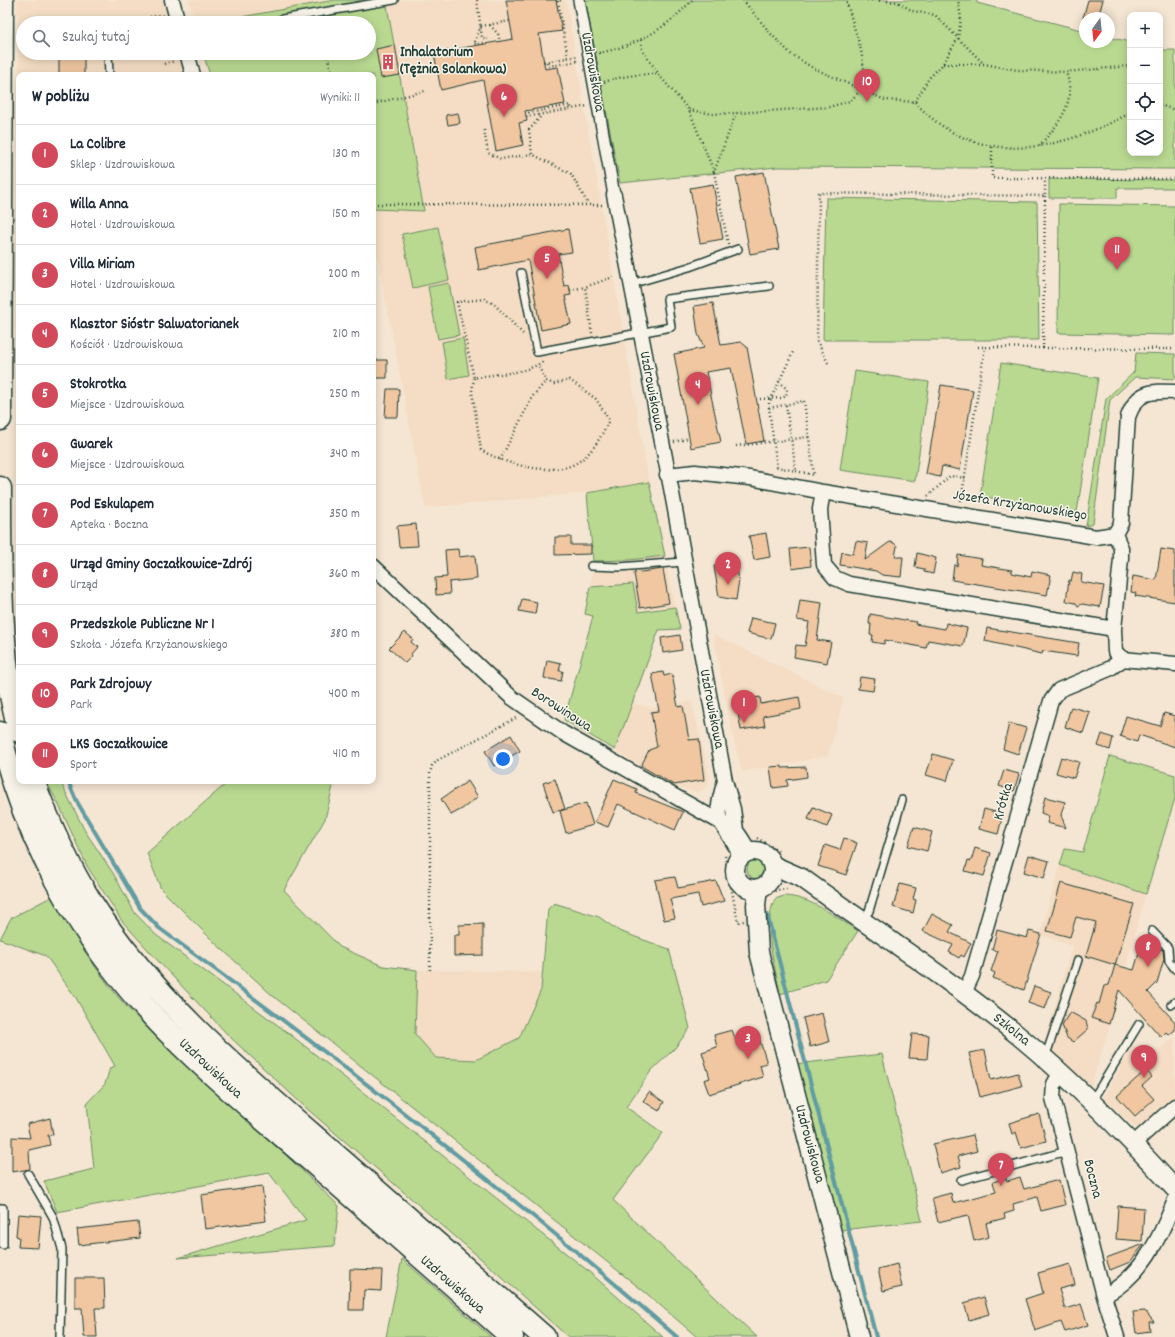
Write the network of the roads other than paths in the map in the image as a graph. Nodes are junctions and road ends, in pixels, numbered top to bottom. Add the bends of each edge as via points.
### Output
1 (2, 0) edge
2 (172, 0) edge
3 (394, 0) edge
4 (579, 0) edge
5 (176, 16) edge
6 (300, 16) edge
7 (108, 60) edge
8 (188, 60) edge
9 (109, 72) edge
10 (192, 72) edge
11 (610, 200) joint
12 (738, 249) dead end
13 (522, 273) dead end
14 (631, 284) junction
15 (769, 286) dead end
16 (640, 332) junction
17 (1175, 392) edge
18 (0, 419) edge
19 (667, 475) junction
20 (0, 488) edge
21 (824, 492) junction
22 (1115, 534) junction
23 (683, 562) junction
24 (591, 566) dead end
25 (376, 569) edge
26 (1114, 629) junction
27 (1123, 658) junction
28 (1175, 664) edge
29 (13, 684) edge
30 (16, 707) edge
31 (0, 733) edge
32 (725, 781) junction
33 (35, 784) edge
34 (719, 799) junction
35 (902, 800) dead end
36 (698, 809) junction
37 (720, 822) junction
38 (736, 830) junction
39 (745, 854) junction
40 (772, 870) junction
41 (757, 891) junction
42 (825, 894) junction
43 (863, 921) junction
44 (1152, 931) dead end
45 (759, 952) junction
46 (1078, 960) dead end
47 (1175, 969) edge
48 (964, 993) junction
49 (1139, 1024) dead end
50 (1042, 1056) junction
51 (1061, 1072) junction
52 (1090, 1099) junction
53 (1175, 1106) edge
54 (1134, 1143) junction
55 (1067, 1151) junction
56 (28, 1174) dead end
57 (961, 1180) dead end
58 (1175, 1189) edge
59 (1175, 1200) edge
60 (0, 1208) edge
61 (3, 1245) dead end
62 (1104, 1296) junction
63 (60, 1337) edge
64 (512, 1337) edge
65 (544, 1337) edge
66 (859, 1337) edge
67 (1117, 1337) edge

1 - 18 main road
2 - 5 street
3 - 6 lane
4 - 11 street, Uzdrowiskowa via 584,56 594,86
7 - 9 lane
8 - 10 street
11 - 14 street, Uzdrowiskowa
12 - 14 lane
13 - 16 lane via 537,352
14 - 16 street, Uzdrowiskowa
15 - 16 lane via 667,299 671,327
16 - 19 street, Uzdrowiskowa
17 - 22 street via 1147,393 1131,407 1128,417 1121,523
19 - 21 street, Józefa Krzyżanowskiego via 696,472 742,477
19 - 23 street, Uzdrowiskowa
20 - 29 main road via 1,598
21 - 22 street, Józefa Krzyżanowskiego via 1096,537
21 - 26 street via 820,510 824,565 835,578 849,584
22 - 26 street via 1121,559
23 - 24 lane via 619,567
23 - 32 street, Uzdrowiskowa
25 - 36 street, Borowinowa via 496,685 526,709
26 - 27 street via 1115,652
27 - 28 street
27 - 48 street, Krótka via 1109,668 1059,690 1051,701 972,976
29 - 30 main road
31 - 64 main road, Uzdrowiskowa via 22,804 50,870 73,910 121,979 153,1015 207,1068
32 - 34 street, Uzdrowiskowa
32 - 38 street, Uzdrowiskowa
33 - 65 main road, Uzdrowiskowa via 56,835 91,901 139,968 168,1000 271,1098
34 - 36 street
34 - 37 street, Uzdrowiskowa
35 - 43 lane via 869,911
36 - 37 street, Borowinowa
37 - 38 street, Borowinowa via 729,824
37 - 39 street
38 - 39 street
39 - 40 street via 755,851 766,855
39 - 41 street via 737,861 736,873 741,883
40 - 41 street via 769,882
40 - 42 street, Szkolna via 798,884
40 - 42 street, Szkolna via 802,878
41 - 45 street, Uzdrowiskowa
41 - 45 street, Uzdrowiskowa via 744,903 742,922
42 - 43 street, Szkolna
43 - 48 street, Szkolna
44 - 47 lane via 1168,948 1169,962
45 - 66 street, Uzdrowiskowa
46 - 50 lane via 1048,1050
48 - 50 street, Szkolna
49 - 52 lane via 1096,1094
50 - 51 street, Szkolna
51 - 52 street, Szkolna
51 - 55 street, Boczna via 1054,1084 1053,1098
52 - 54 street, Szkolna
53 - 54 street
54 - 58 street, Szkolna
55 - 57 lane
55 - 62 street, Boczna
56 - 63 lane via 53,1217 62,1248
59 - 62 street via 1160,1236 1149,1254 1128,1279
60 - 61 lane via 3,1208
62 - 67 street, Boczna

